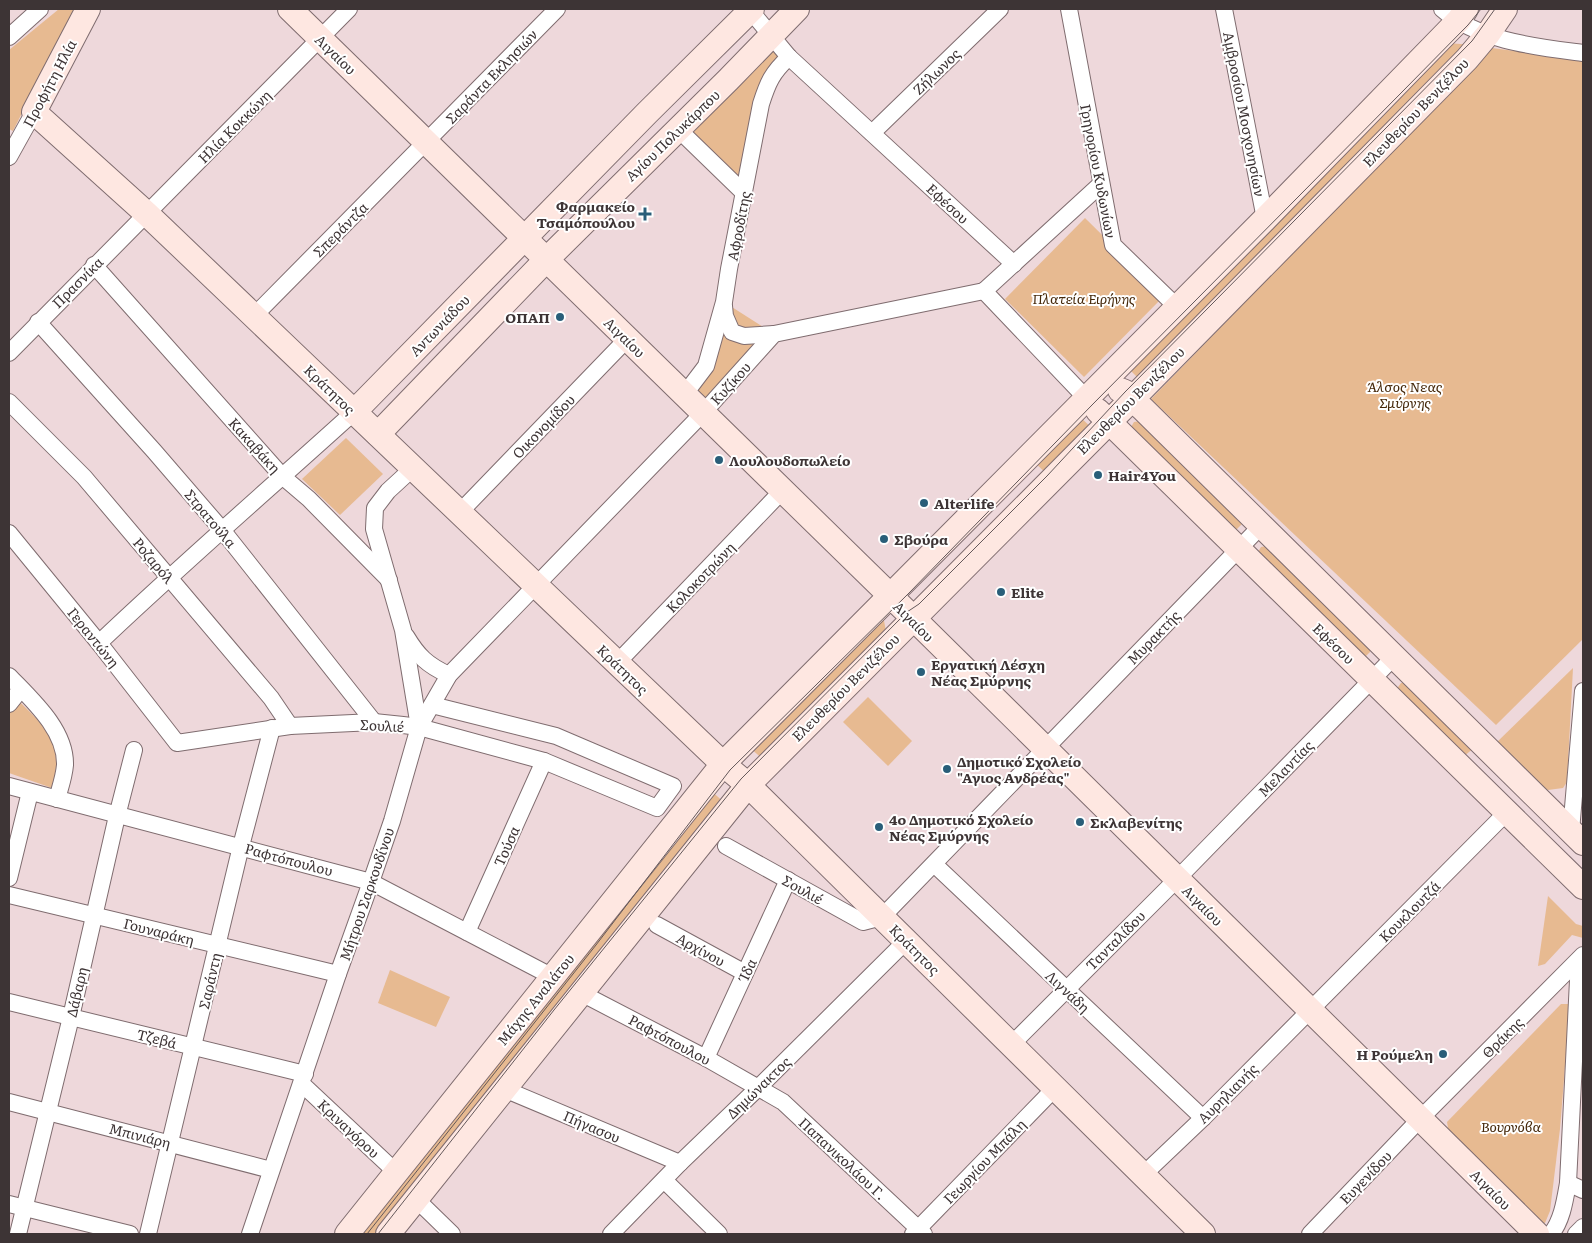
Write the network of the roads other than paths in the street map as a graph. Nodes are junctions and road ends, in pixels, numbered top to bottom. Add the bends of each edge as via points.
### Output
1 (40, 9) edge
2 (88, 9) edge
3 (290, 9) edge
4 (350, 9) edge
5 (556, 9) edge
6 (751, 9) edge
7 (796, 9) edge
8 (1000, 9) edge
9 (1069, 9) edge
10 (1224, 9) edge
11 (1505, 9) edge
12 (1455, 13) edge
13 (1488, 34) junction
14 (770, 35) junction
15 (9, 37) edge
16 (320, 39) junction
17 (1583, 53) edge
18 (789, 57) junction
19 (34, 112) junction
20 (678, 129) junction
21 (872, 133) junction
22 (426, 143) junction
23 (11, 147) edge
24 (1101, 184) junction
25 (744, 193) junction
26 (147, 214) junction
27 (1265, 219) junction
28 (524, 238) junction
29 (546, 260) junction
30 (94, 264) junction
31 (1014, 264) junction
32 (984, 291) junction
33 (724, 302) junction
34 (1177, 307) junction
35 (254, 316) junction
36 (38, 322) junction
37 (774, 334) junction
38 (627, 339) junction
39 (9, 353) edge
40 (684, 395) junction
41 (1086, 399) junction
42 (1132, 399) junction
43 (9, 402) edge
44 (354, 412) junction
45 (703, 413) junction
46 (1109, 422) junction
47 (378, 434) junction
48 (413, 468) junction
49 (282, 476) junction
50 (782, 491) junction
51 (460, 512) junction
52 (1261, 526) junction
53 (223, 531) junction
54 (9, 532) edge
55 (1238, 549) junction
56 (169, 577) junction
57 (389, 580) junction
58 (536, 585) junction
59 (889, 596) junction
60 (912, 619) junction
61 (402, 630) junction
62 (99, 643) junction
63 (1394, 657) junction
64 (618, 663) junction
65 (9, 676) edge
66 (449, 676) junction
67 (1372, 680) junction
68 (21, 689) junction
69 (1583, 691) edge
70 (9, 704) edge
71 (432, 705) junction
72 (374, 722) junction
73 (290, 726) junction
74 (419, 727) junction
75 (272, 728) junction
76 (177, 743) joint
77 (134, 750) dead end
78 (1045, 750) junction
79 (592, 751) junction
80 (544, 760) junction
81 (723, 764) junction
82 (581, 775) junction
83 (748, 785) junction
84 (9, 786) edge
85 (30, 792) junction
86 (57, 799) junction
87 (1507, 812) junction
88 (117, 816) junction
89 (1577, 837) edge
90 (241, 846) junction
91 (726, 846) dead end
92 (934, 864) junction
93 (9, 878) edge
94 (1177, 879) junction
95 (788, 880) junction
96 (372, 882) junction
97 (1583, 887) edge
98 (9, 895) edge
99 (93, 915) junction
100 (882, 917) junction
101 (657, 924) dead end
102 (467, 932) junction
103 (906, 941) junction
104 (218, 946) junction
105 (1581, 958) edge
106 (745, 973) junction
107 (338, 974) junction
108 (553, 977) junction
109 (1066, 989) junction
110 (581, 992) junction
111 (9, 1002) edge
112 (1310, 1010) junction
113 (71, 1017) junction
114 (1011, 1045) junction
115 (194, 1047) junction
116 (706, 1058) junction
117 (304, 1079) junction
118 (759, 1087) junction
119 (1055, 1088) junction
120 (504, 1089) junction
121 (9, 1102) edge
122 (48, 1111) junction
123 (1203, 1118) junction
124 (1420, 1119) junction
125 (169, 1142) junction
126 (680, 1163) junction
127 (272, 1170) junction
128 (396, 1173) junction
129 (1143, 1175) junction
130 (664, 1180) junction
131 (1568, 1183) junction
132 (1583, 1190) edge
133 (416, 1199) junction
134 (16, 1206) edge
135 (1583, 1227) edge
136 (919, 1232) edge
137 (1536, 1233) edge
138 (18, 1234) edge
139 (130, 1234) edge
140 (148, 1234) edge
141 (250, 1234) edge
142 (347, 1234) edge
143 (388, 1234) edge
144 (452, 1234) edge
145 (611, 1234) edge
146 (719, 1234) edge
147 (1202, 1234) edge
148 (1310, 1234) edge
149 (1576, 1234) edge

1 - 15 street
2 - 19 street, Προφήτη Ηλία
3 - 16 street, Αιγαίου
4 - 16 street, Ηλία Κοκκώνη
5 - 22 street, Σαράντα Εκλησιών
6 - 14 street, Εφέσου
6 - 28 street
7 - 14 street, Αγίου Πολυκάρπου
8 - 21 street, Ζήλωνος
9 - 24 street, Γρηγορίου Κυδωνίων
10 - 27 street, Αμβροσίου Μοσχονησίων
11 - 13 street, Ελευθερίου Βενιζέλου
12 - 13 street
12 - 27 street
13 - 17 street via 1518,43
13 - 42 street, Ελευθερίου Βενιζέλου
14 - 18 street, Εφέσου
14 - 20 street, Αγίου Πολυκάρπου
16 - 22 street, Αιγαίου
16 - 26 street, Ηλία Κοκκώνη
18 - 21 street, Εφέσου
18 - 25 street, Αφροδίτης via 776,69 767,85
19 - 23 street, Προφήτη Ηλία
19 - 26 street, Κράτητος
20 - 25 street
20 - 29 street, Αγίου Πολυκάρπου
21 - 31 street, Εφέσου
22 - 28 street, Αιγαίου
22 - 35 street, Σπεράντζα
24 - 31 street
24 - 34 street, Γρηγορίου Κυδωνίων via 1113,245
25 - 33 street, Αφροδίτης
26 - 30 street, Πρασνίκα
26 - 35 street, Κράτητος
27 - 34 street
28 - 29 street, Αιγαίου
28 - 44 street, Αντωνιάδου
29 - 38 street, Αιγαίου
29 - 47 street
30 - 36 street, Πρασνίκα
30 - 49 street, Κακαβάκη
31 - 32 street
32 - 37 street
32 - 41 street, Εφέσου
33 - 37 street via 725,316 732,332 744,336
33 - 40 street, Αφροδίτης via 706,366
34 - 41 street
35 - 44 street, Κράτητος
36 - 39 street, Πρασνίκα
36 - 53 street, Στρατούλα
37 - 45 street, Κυζίκου
38 - 40 street, Αιγαίου
38 - 51 street, Οικονομίδου
40 - 45 street, Αιγαίου
41 - 42 street via 1098,390 1110,387 1125,392
41 - 46 street, Εφέσου
41 - 59 street
42 - 46 street, Ελευθερίου Βενιζέλου
42 - 52 street
43 - 56 street, Ροζαρόλ via 84,477
44 - 47 street, Κράτητος
44 - 49 street
45 - 50 street, Αιγαίου
45 - 58 street, Κυζίκου
46 - 55 street, Εφέσου
46 - 60 street, Ελευθερίου Βενιζέλου
47 - 48 street, Κράτητος
48 - 51 street, Κράτητος
48 - 57 street via 375,508 374,529
49 - 53 street
49 - 57 street, Κακαβάκη via 310,499
50 - 59 street, Αιγαίου
50 - 64 street, Κολοκοτρώνη
51 - 58 street, Κράτητος
52 - 55 street, Μυρακτής
52 - 63 street
53 - 56 street
53 - 72 street, Στρατούλα
54 - 62 street, Γεραντώνη
55 - 67 street, Εφέσου
55 - 78 street, Μυρακτής
56 - 62 street
56 - 73 street, Ροζαρόλ via 271,698
57 - 61 street, Κακαβάκη
58 - 64 street, Κράτητος
58 - 66 street, Μήτρου Σαρκουδίνου
59 - 60 street, Αιγαίου
59 - 81 street
60 - 78 street, Αιγαίου
60 - 83 street, Ελευθερίου Βενιζέλου
61 - 66 street, Κακαβάκη via 427,663
61 - 74 street, Κακαβάκη
62 - 76 street, Γεραντώνη
63 - 67 street, Μελαντίας
63 - 89 street
64 - 81 street, Κράτητος
65 - 68 street
66 - 71 street, Μήτρου Σαρκουδίνου
67 - 87 street, Εφέσου
67 - 94 street, Μελαντίας
68 - 70 street
68 - 86 street via 55,728 64,752 64,775
69 - 89 street
71 - 74 street, Μήτρου Σαρκουδίνου
71 - 79 street, Σουλιέ via 537,730
72 - 73 street, Σουλιέ
72 - 74 street, Σουλιέ
73 - 75 street, Σουλιέ
74 - 80 street, Σουλιέ
74 - 96 street, Μήτρου Σαρκουδίνου
75 - 76 street, Σουλιέ
75 - 90 street, Σαράντη
77 - 88 street, Δάβαρη
78 - 92 street, Μυρακτής
78 - 94 street, Αιγαίου
79 - 82 street
79 - 82 street, Σουλιέ via 673,786 657,808
80 - 82 street, Σουλιέ
80 - 102 street, Τούσα
81 - 83 street, Κράτητος
81 - 108 street, Μάχης Αναλάτου
83 - 100 street, Κράτητος
83 - 110 street
84 - 85 street, Ραφτόπουλου
85 - 86 street, Ραφτόπουλου
85 - 93 street
86 - 88 street, Ραφτόπουλου
87 - 97 street, Εφέσου
87 - 112 street, Κουκλουτζά
88 - 90 street, Ραφτόπουλου
88 - 99 street, Δάβαρη
90 - 96 street, Ραφτόπουλου
90 - 104 street, Σαράντη
91 - 95 street, Σουλιέ
92 - 100 street, Μυρακτής
92 - 109 street, Λιγνάδη
94 - 109 street, Τανταλίδου
94 - 112 street, Αιγαίου
95 - 100 street, Σουλιέ via 862,922
95 - 106 street, Ίδα
96 - 102 street, Ραφτόπουλου
96 - 107 street, Μήτρου Σαρκουδίνου
98 - 99 street, Γουναράκη
99 - 104 street, Γουναράκη
99 - 113 street, Δάβαρη
100 - 103 street, Κράτητος
101 - 106 street, Αρχίνου
102 - 108 street, Ραφτόπουλου
103 - 114 street, Κράτητος
103 - 118 street, Δημώνακτος
104 - 107 street, Γουναράκη
104 - 115 street, Σαράντη
105 - 124 street, Θράκης
105 - 131 street
106 - 116 street, Ίδα
107 - 117 street, Μήτρου Σαρκουδίνου
108 - 128 street, Μάχης Αναλάτου
109 - 114 street, Τανταλίδου
109 - 123 street, Λιγνάδη
110 - 116 street, Ραφτόπουλου
110 - 120 street
111 - 113 street, Τζεβά
112 - 123 street, Αυρηλιανής
112 - 124 street, Αιγαίου
113 - 115 street, Τζεβά
113 - 122 street, Δάβαρη
114 - 119 street, Κράτητος
115 - 117 street, Τζεβά
115 - 125 street, Σαράντη
116 - 118 street, Ραφτόπουλου
117 - 127 street, Μήτρου Σαρκουδίνου
117 - 128 street, Κριναγόρου
118 - 126 street, Δημώνακτος
118 - 136 street, Παπανικολάου Γ. via 783,1102
119 - 129 street, Κράτητος
119 - 136 street, Γεωργίου Μπάλη
120 - 126 street, Πήγασου
120 - 133 street
121 - 122 street, Μπινιάρη
122 - 125 street, Μπινιάρη
122 - 134 street, Δάβαρη
123 - 129 street, Αυρηλιανής
124 - 137 street, Αιγαίου
124 - 148 street, Ευγενίδου
125 - 127 street, Μπινιάρη
125 - 140 street, Σαράντη
126 - 130 street, Δημώνακτος
127 - 141 street, Μήτρου Σαρκουδίνου
128 - 142 street, Μάχης Αναλάτου
129 - 147 street, Κράτητος
130 - 145 street, Δημώνακτος
130 - 146 street
131 - 132 street
131 - 137 street via 1554,1230
133 - 143 street
133 - 144 street
134 - 138 street, Δάβαρη
134 - 139 street
135 - 149 street

